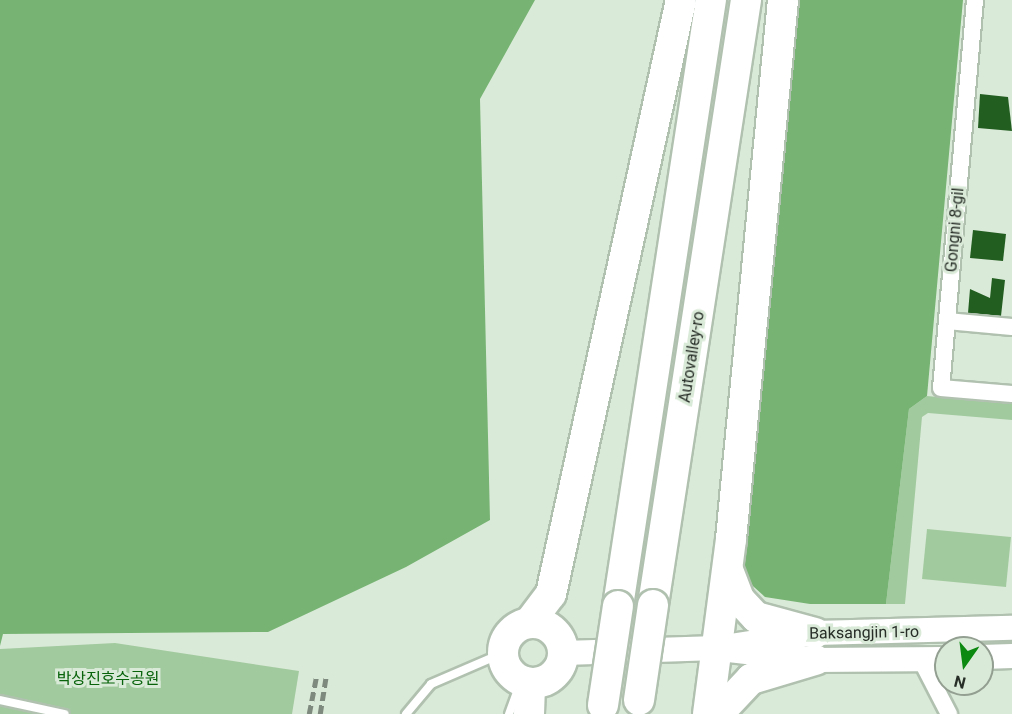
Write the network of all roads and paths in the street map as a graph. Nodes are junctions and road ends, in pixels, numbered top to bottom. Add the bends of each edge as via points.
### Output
1 (681, 0) edge
2 (711, 0) edge
3 (746, 0) edge
4 (783, 0) edge
5 (975, 0) edge
6 (947, 321) junction
7 (1012, 327) edge
8 (1012, 394) edge
9 (728, 568) junction
10 (529, 623) junction
11 (1012, 628) edge
12 (815, 646) junction
13 (717, 648) junction
14 (503, 653) junction
15 (564, 653) junction
16 (1012, 656) edge
17 (994, 657) edge
18 (934, 659) edge
19 (921, 660) junction
20 (525, 682) junction
21 (0, 700) edge
22 (638, 707) edge
23 (602, 709) edge
24 (65, 714) edge
25 (406, 714) edge
26 (509, 714) edge
27 (529, 714) edge
28 (708, 714) edge
29 (718, 714) edge
30 (949, 714) edge

1 - 10 highway via 551,594 542,613
2 - 23 highway, bridge
3 - 22 highway, Autovalley-ro, bridge
4 - 9 highway
5 - 6 street, Gongni 8-gil
6 - 7 street
6 - 8 street, Gongni 8-gil via 941,388
9 - 12 highway via 739,599 756,616
9 - 13 highway
10 - 14 highway via 508,637
10 - 15 highway via 553,630
11 - 12 street, Baksangjin 1-ro
12 - 13 street, Baksangjin 1-ro
12 - 19 street, Baksangjin 1-ro
12 - 29 highway via 751,679
13 - 15 street, Baksangjin 1-ro
13 - 28 highway
14 - 20 highway via 508,669
14 - 25 lane via 431,684
15 - 20 highway via 554,676
16 - 17 street
18 - 19 street, Baksangjin 1-ro
19 - 30 street
20 - 26 lane
20 - 27 highway
21 - 24 lane

